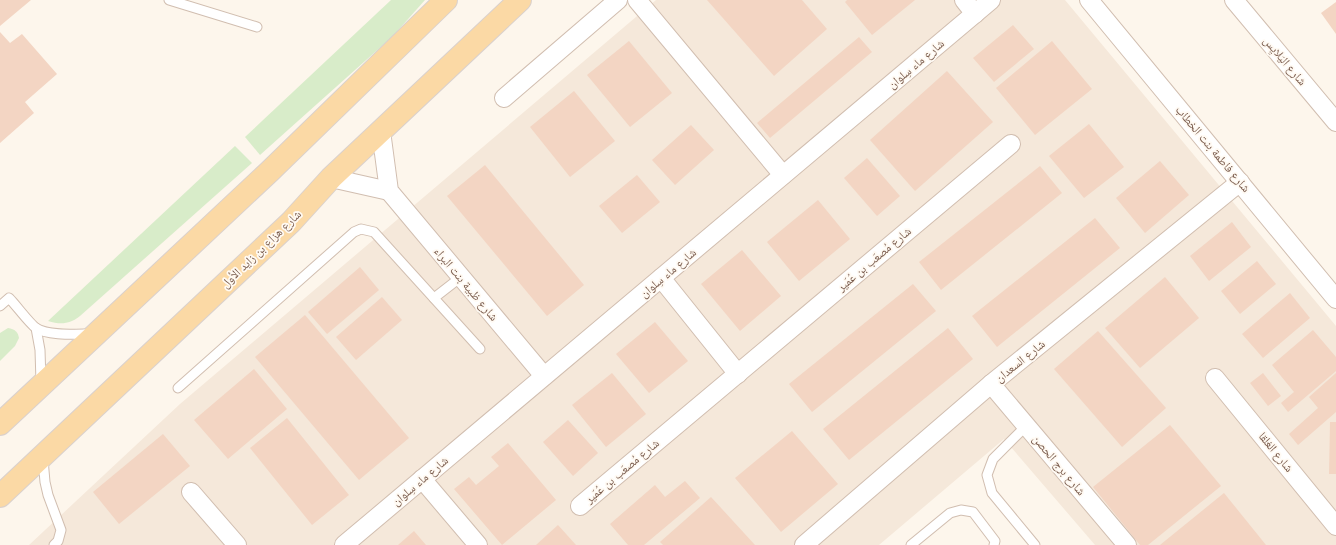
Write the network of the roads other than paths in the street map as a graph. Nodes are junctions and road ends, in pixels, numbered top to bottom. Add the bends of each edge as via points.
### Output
1 (169, 0) edge
2 (446, 0) edge
3 (520, 0) edge
4 (618, 0) edge
5 (637, 0) edge
6 (991, 0) edge
7 (1089, 0) edge
8 (1234, 0) edge
9 (970, 7) edge
10 (257, 27) dead end
11 (504, 98) dead end
12 (1336, 122) edge
13 (382, 131) junction
14 (1011, 144) dead end
15 (783, 176) junction
16 (331, 178) junction
17 (1240, 182) junction
18 (388, 191) junction
19 (461, 277) junction
20 (661, 278) junction
21 (434, 298) junction
22 (1336, 299) edge
23 (0, 306) edge
24 (36, 328) junction
25 (95, 334) junction
26 (480, 349) dead end
27 (738, 374) junction
28 (544, 376) junction
29 (1215, 378) dead end
30 (991, 384) junction
31 (40, 385) junction
32 (178, 388) dead end
33 (0, 424) edge
34 (1026, 426) junction
35 (42, 456) junction
36 (422, 479) junction
37 (191, 492) dead end
38 (0, 496) edge
39 (580, 506) dead end
40 (1336, 526) edge
41 (54, 545) edge
42 (237, 545) edge
43 (344, 545) edge
44 (478, 545) edge
45 (804, 545) edge
46 (911, 545) edge
47 (994, 545) edge
48 (1035, 545) edge
49 (1127, 545) edge

1 - 10 lane
2 - 25 main road via 269,172
3 - 13 main road, شارع هزاع بن زايد الأول
4 - 11 street
5 - 15 street
6 - 9 street, شارع ماء سِلوان
7 - 17 street, شارع فاطمة بنت الخطاب
8 - 12 street, شارع اليَلايِس
9 - 15 street, شارع ماء سِلوان
13 - 16 main road, شارع هزاع بن زايد الأول
13 - 18 street
14 - 27 street, شارع مُصعَب بن عُمَير
15 - 20 street, شارع ماء سِلوان
16 - 18 street
16 - 35 main road, شارع هزاع بن زايد الأول via 291,222
17 - 22 street, شارع فاطمة بنت الخطاب
17 - 30 street, شارع السعدان
18 - 19 street, شارع ظبية بنت البراء
19 - 21 lane
19 - 28 street, شارع ظبية بنت البراء
20 - 27 street
20 - 28 street, شارع ماء سِلوان
21 - 26 lane
21 - 32 lane via 374,232 361,229 354,232
23 - 24 lane via 9,298
24 - 25 lane via 71,335
24 - 31 lane via 40,350
25 - 31 main road
27 - 39 street, شارع مُصعَب بن عُمَير
28 - 36 street, شارع ماء سِلوان
29 - 40 street, شارع الغلقا
30 - 34 street, شارع برج الحصن
30 - 45 street, شارع السعدان
31 - 33 main road
34 - 48 lane via 994,459 987,475 992,493
34 - 49 street, شارع برج الحصن
35 - 38 main road, شارع هزاع بن زايد الأول
35 - 41 lane via 48,495 61,530
36 - 43 street, شارع ماء سِلوان
36 - 44 street
37 - 42 street
46 - 47 lane via 950,513 961,510 973,512 996,541

